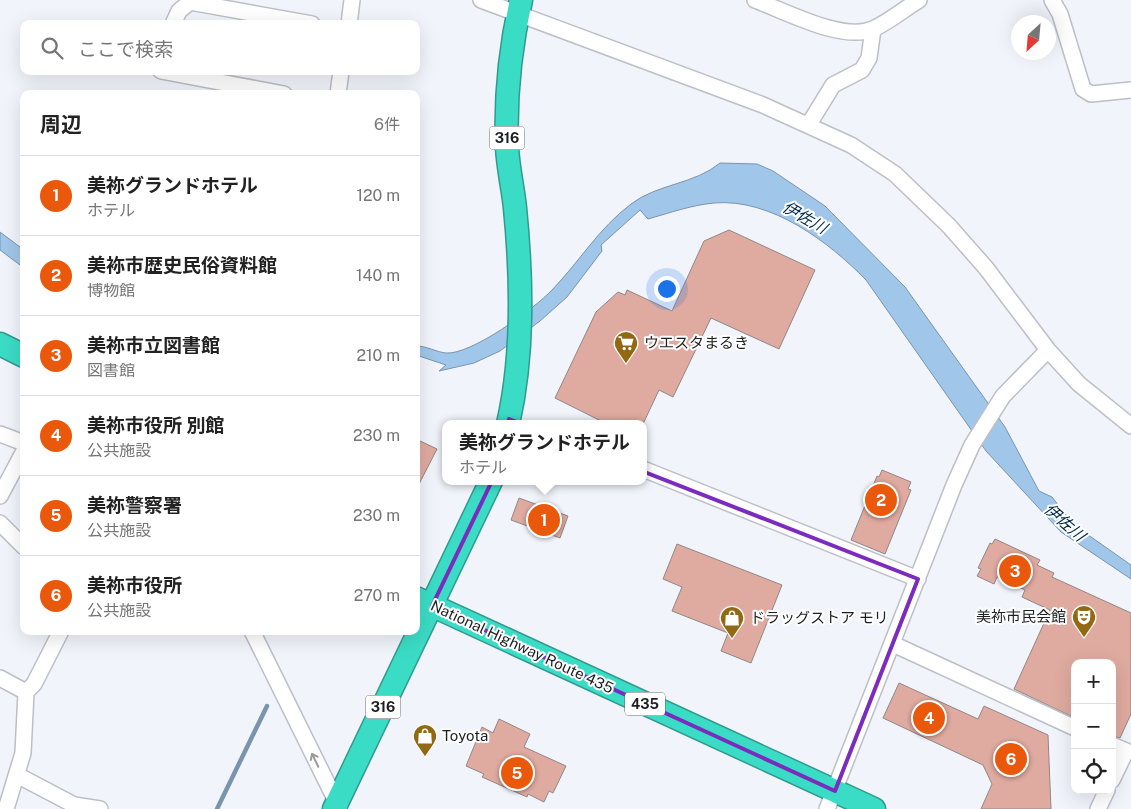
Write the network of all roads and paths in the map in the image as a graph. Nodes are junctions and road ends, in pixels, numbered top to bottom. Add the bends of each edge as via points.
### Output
1 (352, 0) edge
2 (481, 0) edge
3 (755, 0) edge
4 (919, 0) edge
5 (1052, 0) edge
6 (519, 6) edge
7 (175, 20) edge
8 (290, 20) edge
9 (350, 20) edge
10 (873, 29) junction
11 (182, 75) edge
12 (341, 75) edge
13 (263, 90) edge
14 (339, 90) edge
15 (1131, 90) edge
16 (809, 124) junction
17 (0, 344) edge
18 (1048, 350) junction
19 (20, 354) edge
20 (513, 420) edge
21 (1131, 426) edge
22 (0, 434) edge
23 (20, 442) edge
24 (20, 458) edge
25 (647, 471) edge
26 (490, 485) edge
27 (0, 496) edge
28 (0, 523) edge
29 (20, 543) edge
30 (918, 578) junction
31 (424, 602) edge
32 (59, 635) edge
33 (254, 635) edge
34 (410, 635) edge
35 (893, 644) junction
36 (0, 678) edge
37 (26, 692) junction
38 (1071, 726) edge
39 (1116, 747) edge
40 (1116, 772) edge
41 (17, 775) junction
42 (1105, 794) edge
43 (831, 800) edge
44 (337, 807) edge
45 (6, 809) edge
46 (100, 809) edge
47 (874, 809) edge
48 (1098, 809) edge

1 - 9 street
2 - 6 street
3 - 10 street via 830,29 857,33
4 - 10 street
5 - 15 street via 1060,14 1083,89 1091,94
6 - 16 street
6 - 20 highway, 316 via 510,49 507,149 515,209 518,276 519,359
7 - 8 street via 179,11 190,2
10 - 16 street via 869,58 862,70 833,85
11 - 13 street
12 - 14 street
16 - 18 street via 851,145 895,174 923,200 986,268
17 - 19 highway
18 - 21 street via 1079,384
18 - 30 street via 1004,396 972,445
22 - 23 street
24 - 27 street
25 - 30 street
26 - 31 highway, 316
28 - 29 street
30 - 35 street
31 - 43 highway, National Highway Route 435 / 435
32 - 37 street via 34,684
44 -> 33 street
34 - 44 highway, 316
35 - 38 street
35 - 43 street
36 - 37 street
37 - 41 street via 23,753
39 - 40 street via 1126,752
41 - 45 street
41 - 46 street via 74,805
42 - 48 street
43 - 47 highway, National Highway Route 435 / 435

